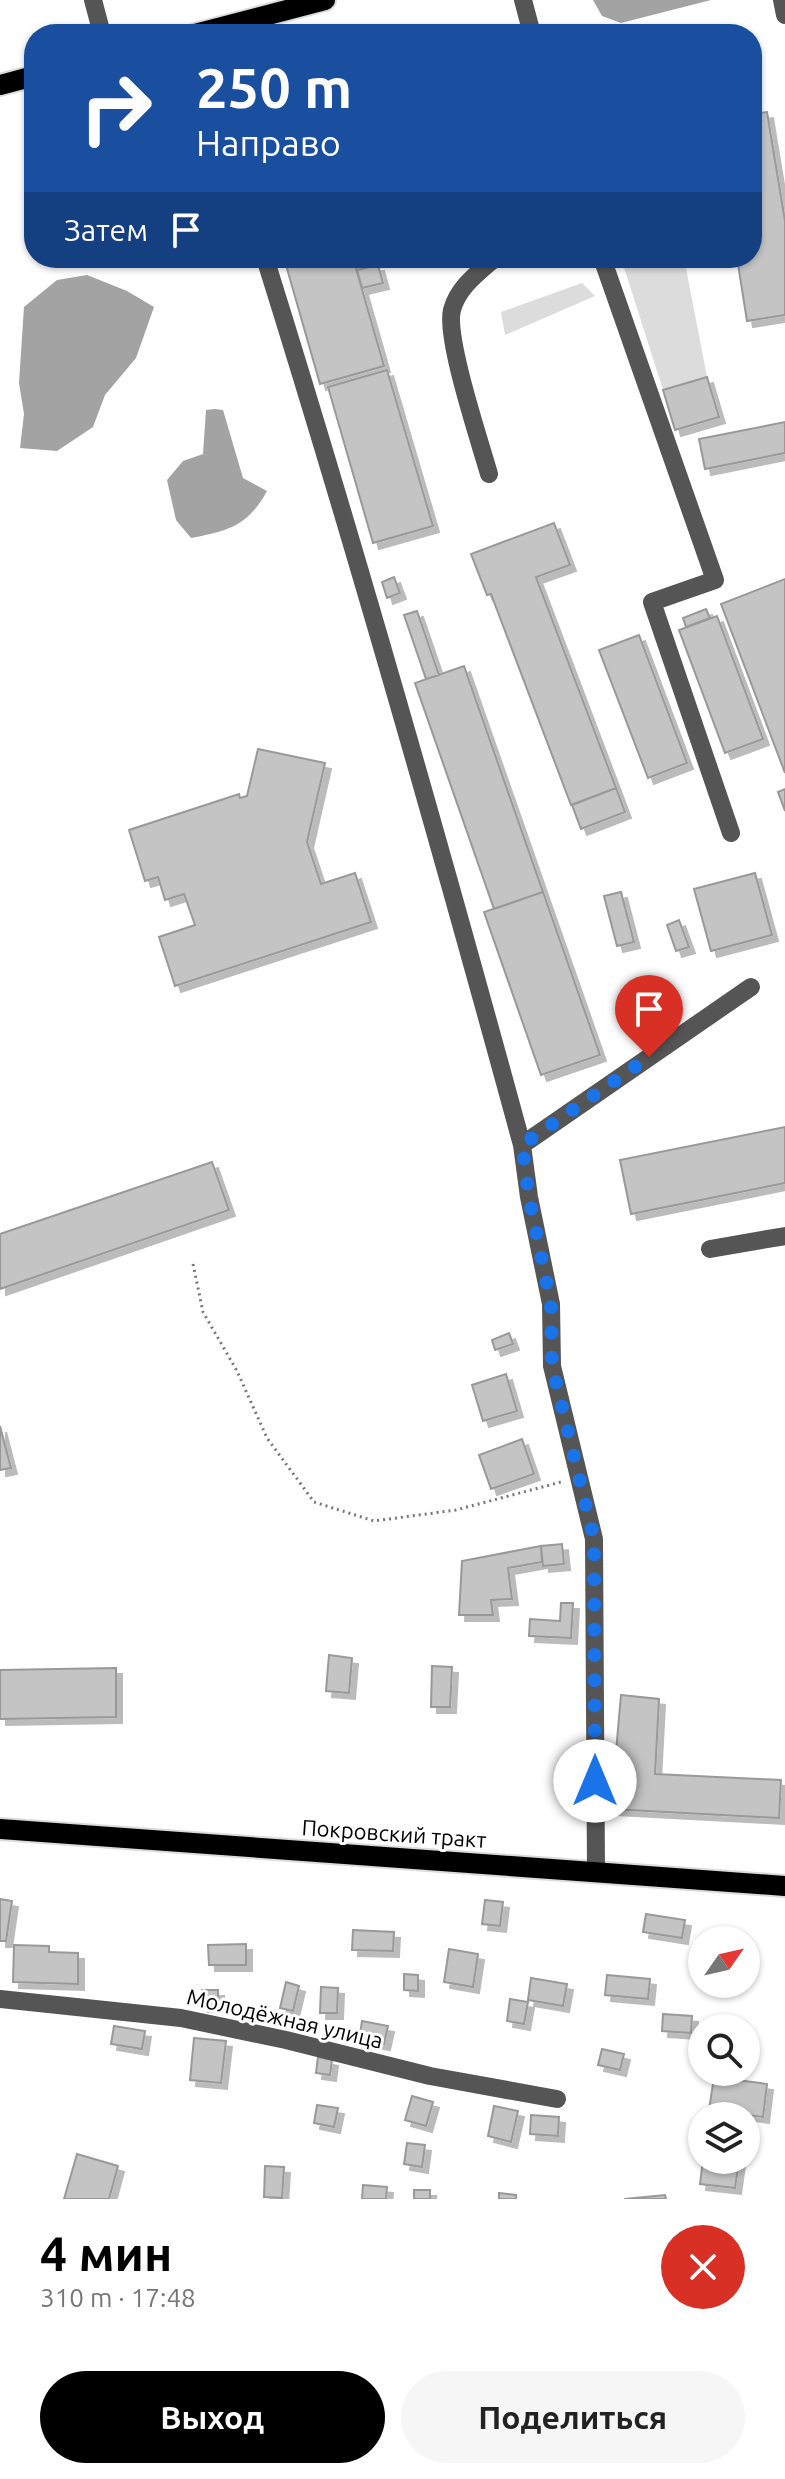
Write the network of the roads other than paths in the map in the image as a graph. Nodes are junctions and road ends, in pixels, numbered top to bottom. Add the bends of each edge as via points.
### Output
1 (93, 0) edge
2 (325, 0) edge
3 (523, 0) edge
4 (782, 0) edge
5 (785, 15) edge
6 (99, 24) edge
7 (233, 24) edge
8 (529, 24) edge
9 (24, 79) edge
10 (0, 85) edge
11 (268, 268) edge
12 (484, 268) edge
13 (606, 268) edge
14 (489, 474) dead end
15 (731, 833) dead end
16 (751, 987) dead end
17 (522, 1145) junction
18 (785, 1236) edge
19 (710, 1249) dead end
20 (0, 1829) edge
21 (596, 1872) junction
22 (785, 1886) edge
23 (0, 1999) edge
24 (557, 2099) dead end

1 - 6 street
2 - 7 main road
3 - 8 street
4 - 5 street
9 - 10 main road
11 - 17 street via 438,836
12 - 14 street via 464,286 451,312 455,349
13 - 15 street via 715,580 652,602
16 - 17 street
17 - 21 street via 551,1304 552,1366 594,1539
18 - 19 street
20 - 21 main road, Покровский тракт
21 - 22 main road, Покровский тракт
23 - 24 street, Молодёжная улица via 181,2018 430,2076

